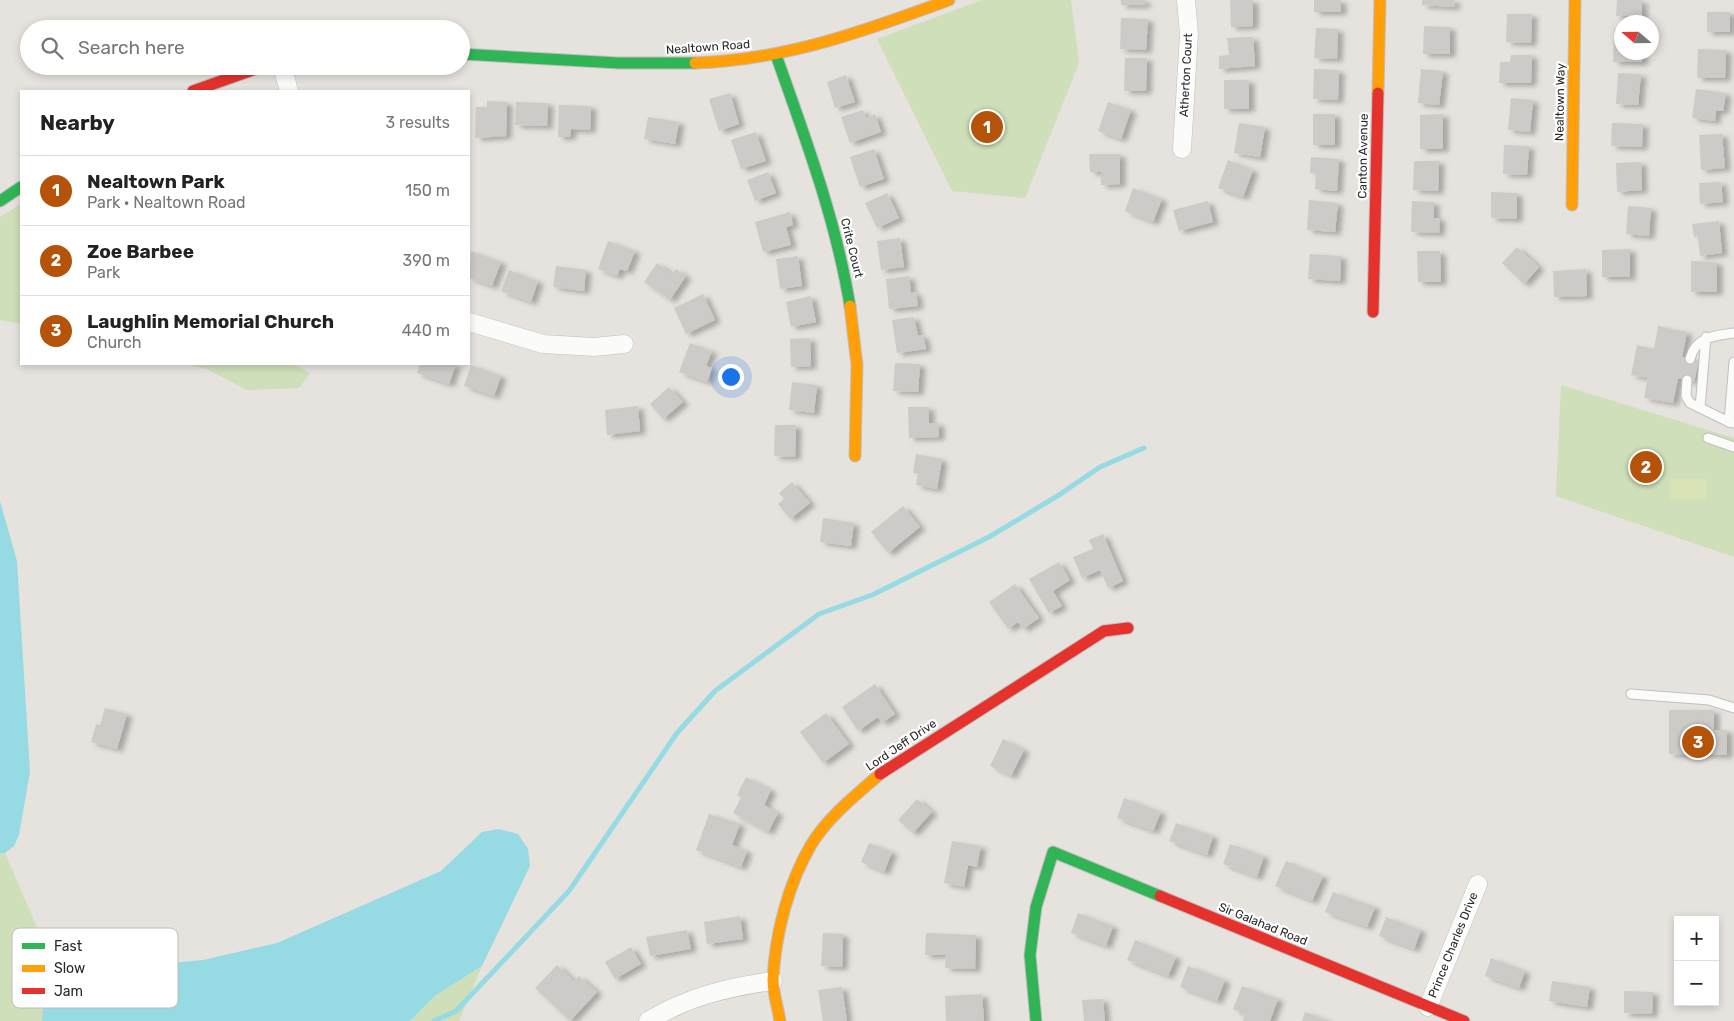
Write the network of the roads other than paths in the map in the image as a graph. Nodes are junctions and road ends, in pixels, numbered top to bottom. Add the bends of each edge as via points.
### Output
1 (949, 0) edge
2 (1186, 0) edge
3 (1380, 0) edge
4 (1576, 0) edge
5 (470, 54) edge
6 (776, 55) junction
7 (238, 75) edge
8 (284, 75) edge
9 (196, 90) edge
10 (288, 90) edge
11 (1182, 149) dead end
12 (20, 188) edge
13 (0, 200) edge
14 (1572, 205) dead end
15 (1373, 312) dead end
16 (470, 322) edge
17 (1734, 333) edge
18 (1706, 337) junction
19 (624, 344) dead end
20 (1690, 359) dead end
21 (1734, 362) edge
22 (1687, 380) dead end
23 (1700, 408) junction
24 (1732, 422) edge
25 (1708, 438) dead end
26 (1734, 447) edge
27 (855, 456) dead end
28 (1128, 628) dead end
29 (1631, 694) dead end
30 (1734, 708) edge
31 (1478, 884) dead end
32 (773, 981) junction
33 (1428, 1007) junction
34 (648, 1021) edge
35 (780, 1021) edge
36 (1036, 1021) edge
37 (1464, 1021) edge

1 - 6 street, Nealtown Road via 882,24
2 - 11 street, Atherton Court via 1189,34
3 - 15 street, Canton Avenue
4 - 14 street, Nealtown Way
5 - 6 street, Nealtown Road via 660,64
6 - 27 street, Crite Court via 823,190 844,268 855,337
7 - 9 street
8 - 10 street
12 - 13 street
16 - 19 street via 542,344 594,348
17 - 18 lane
18 - 20 lane via 1693,348
18 - 23 lane
21 - 24 lane
22 - 23 lane via 1686,396 1690,403
23 - 24 lane
25 - 26 lane
28 - 32 street, Lord Jeff Drive via 1104,631 883,772 846,804 812,844 794,879 781,926
29 - 30 lane via 1701,698
31 - 33 street, Prince Charles Drive
32 - 34 street via 730,987 688,1000
32 - 35 street, Lord Jeff Drive
33 - 36 street, Sir Galahad Road via 1053,852 1036,907 1030,955
33 - 37 street, Sir Galahad Road

